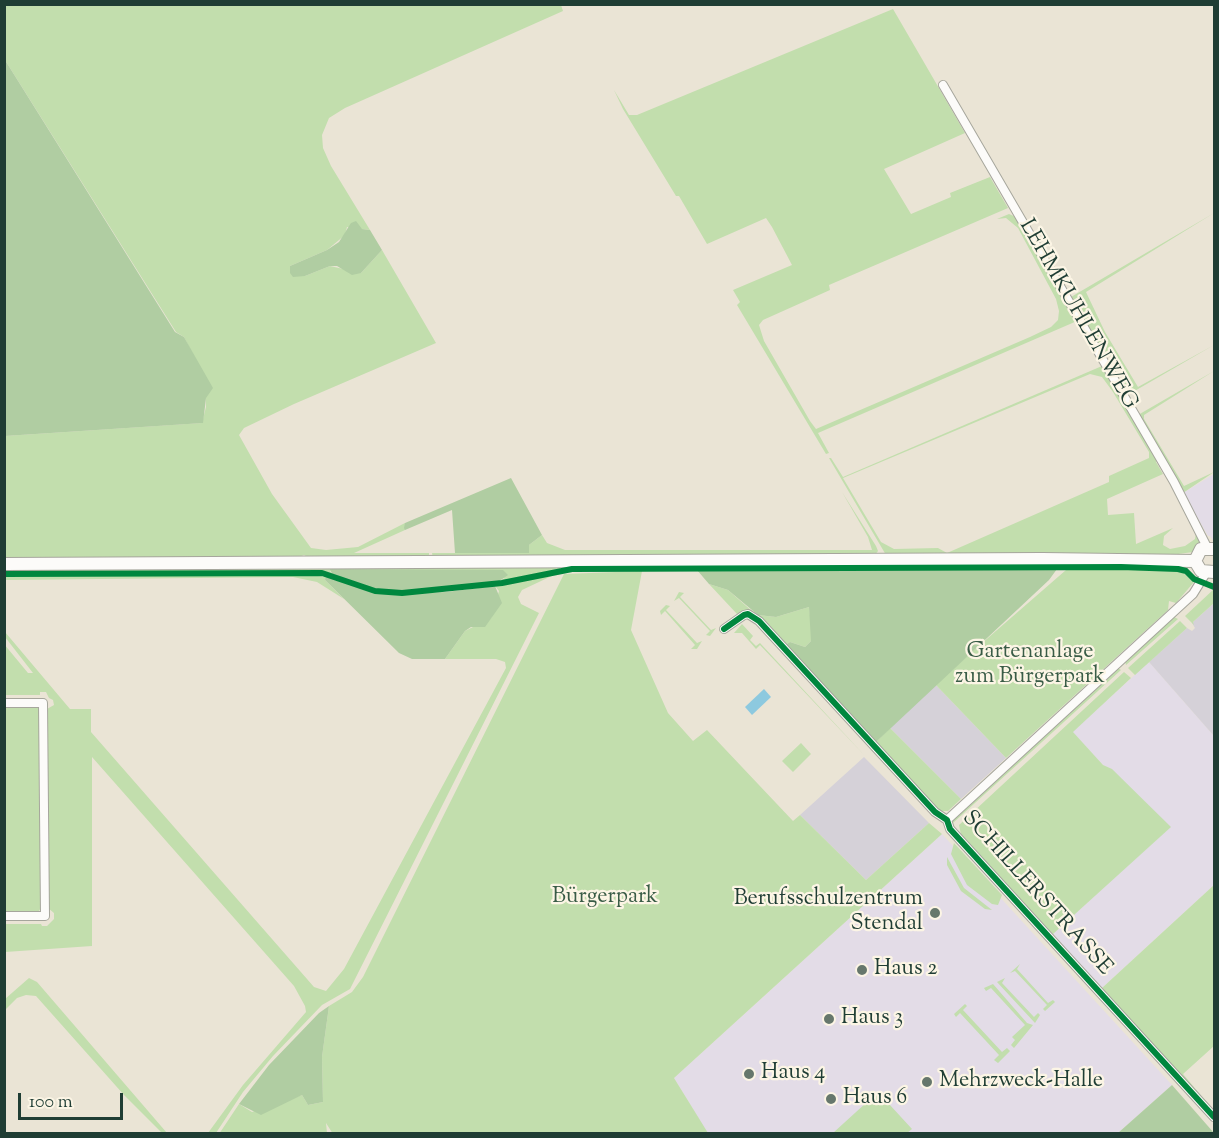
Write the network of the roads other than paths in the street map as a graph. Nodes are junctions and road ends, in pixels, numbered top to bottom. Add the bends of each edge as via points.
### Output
1 (943, 85) dead end
2 (1211, 548) edge
3 (1195, 561) junction
4 (4, 564) edge
5 (1210, 572) edge
6 (724, 629) dead end
7 (4, 703) edge
8 (947, 820) junction
9 (4, 916) edge
10 (1215, 1117) edge

1 - 2 street, LEHMKUHLENWEG
2 - 3 main road via 1198,551
3 - 4 main road
3 - 5 main road via 1198,569
5 - 8 street via 1193,594
6 - 8 street, SCHILLERSTRASSE via 748,614 759,621 935,812
7 - 9 street via 43,703 45,916
8 - 10 street, SCHILLERSTRASSE via 950,829

